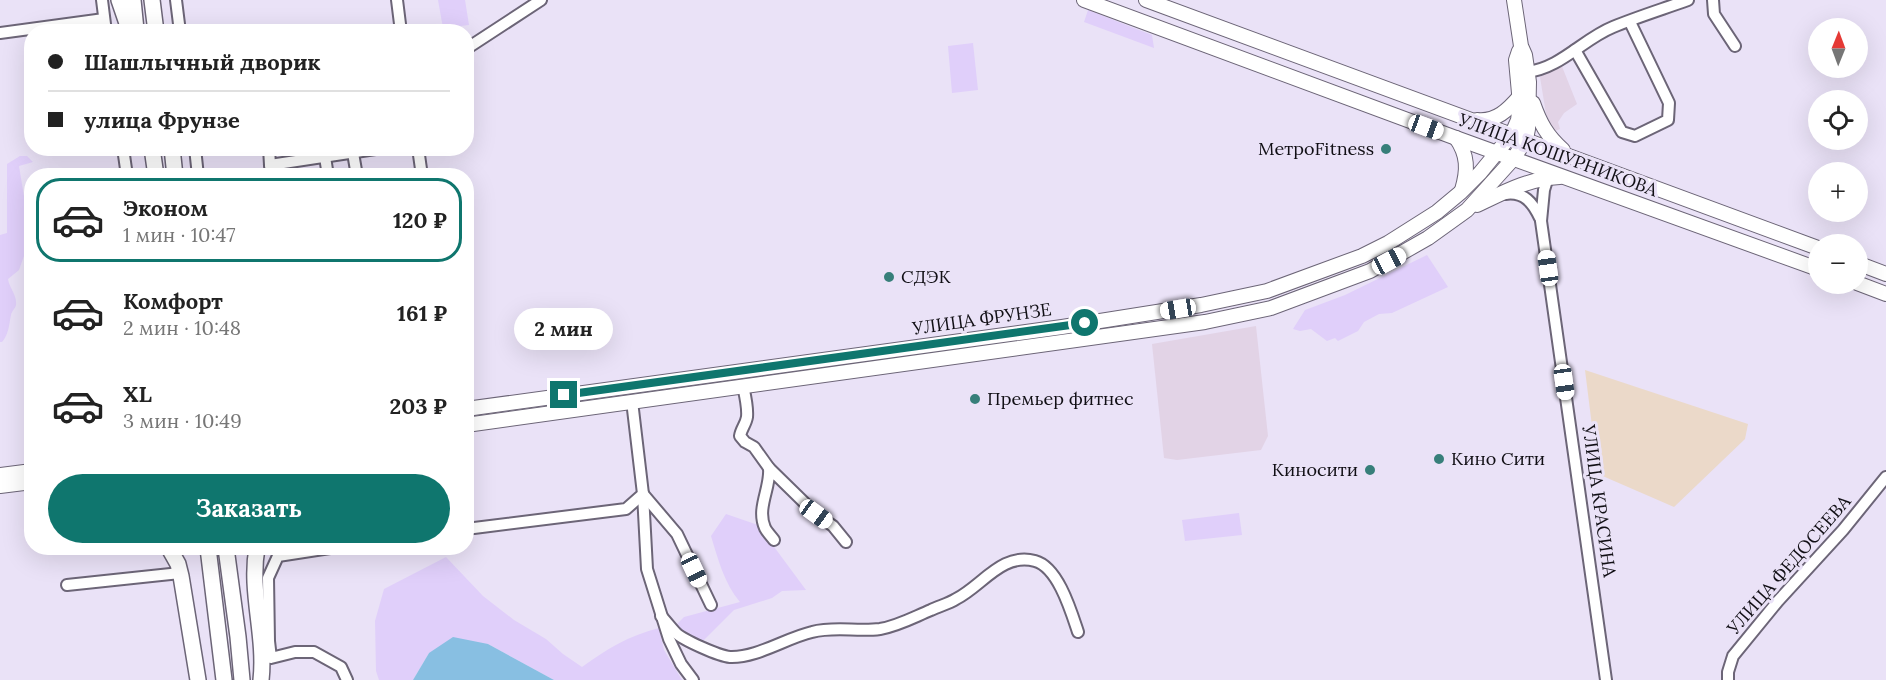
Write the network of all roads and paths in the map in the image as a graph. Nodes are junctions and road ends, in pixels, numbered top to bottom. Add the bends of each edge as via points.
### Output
1 (102, 0) edge
2 (119, 0) edge
3 (133, 0) edge
4 (152, 0) edge
5 (163, 0) edge
6 (176, 0) edge
7 (397, 0) edge
8 (541, 0) edge
9 (1084, 0) edge
10 (1146, 0) edge
11 (1514, 0) edge
12 (1688, 0) edge
13 (1713, 0) edge
14 (104, 19) junction
15 (1630, 22) junction
16 (67, 24) edge
17 (105, 24) edge
18 (127, 24) edge
19 (135, 24) edge
20 (155, 24) edge
21 (162, 24) edge
22 (179, 24) edge
23 (400, 24) edge
24 (24, 30) edge
25 (0, 33) edge
26 (474, 44) edge
27 (1521, 46) junction
28 (1735, 46) dead end
29 (1575, 50) junction
30 (1527, 72) junction
31 (1525, 94) junction
32 (1471, 119) junction
33 (1512, 134) junction
34 (1456, 138) junction
35 (1526, 139) junction
36 (1497, 152) junction
37 (1569, 155) junction
38 (320, 156) edge
39 (1514, 158) junction
40 (278, 168) edge
41 (1566, 176) junction
42 (1548, 177) junction
43 (1461, 192) junction
44 (1496, 196) junction
45 (1467, 210) junction
46 (1541, 221) junction
47 (1808, 244) edge
48 (1808, 264) edge
49 (1868, 267) edge
50 (1886, 274) edge
51 (1868, 287) edge
52 (1886, 294) edge
53 (1006, 334) junction
54 (935, 344) junction
55 (1009, 350) junction
56 (937, 360) junction
57 (743, 386) junction
58 (632, 401) junction
59 (474, 408) edge
60 (474, 424) edge
61 (769, 468) junction
62 (24, 472) edge
63 (0, 475) edge
64 (1886, 477) edge
65 (24, 483) edge
66 (0, 486) edge
67 (643, 494) junction
68 (474, 527) edge
69 (774, 540) dead end
70 (846, 542) dead end
71 (173, 555) edge
72 (209, 555) edge
73 (227, 555) edge
74 (256, 555) edge
75 (281, 555) edge
76 (180, 573) junction
77 (67, 585) dead end
78 (711, 605) dead end
79 (661, 616) junction
80 (1078, 632) dead end
81 (195, 679) edge
82 (224, 680) edge
83 (242, 680) edge
84 (261, 680) edge
85 (347, 680) edge
86 (693, 680) edge
87 (1605, 680) edge
88 (1728, 680) edge

1 - 14 street
2 - 18 highway
3 - 19 highway
4 - 20 highway
5 - 21 highway
6 - 22 street
7 - 23 street
8 - 26 street
9 - 34 main road, УЛИЦА КОШУРНИКОВА
10 - 32 main road, УЛИЦА КОШУРНИКОВА
11 - 27 main road
12 - 15 street
13 - 28 street via 1714,14
14 - 16 street
14 - 17 street
15 - 29 street via 1605,31
15 - 29 street via 1669,103 1668,120 1635,136 1622,132
24 - 25 street
27 - 30 main road
27 - 31 main road via 1516,60
29 - 30 street via 1545,68
30 - 31 main road
31 - 32 main road via 1500,116 1485,121
31 - 33 main road
31 - 35 main road via 1530,115
31 - 37 main road via 1551,140
32 - 33 main road, УЛИЦА КОШУРНИКОВА
33 - 35 main road, УЛИЦА КОШУРНИКОВА
33 - 36 main road, УЛИЦА ФРУНЗЕ
34 - 36 main road, УЛИЦА КОШУРНИКОВА
34 - 43 main road via 1464,148 1467,163
35 - 37 main road, УЛИЦА КОШУРНИКОВА
35 - 39 main road, УЛИЦА ФРУНЗЕ
36 - 39 main road, УЛИЦА КОШУРНИКОВА
36 - 43 main road, УЛИЦА ФРУНЗЕ
37 - 47 main road, УЛИЦА КОШУРНИКОВА
38 - 40 street
39 - 41 main road, УЛИЦА КОШУРНИКОВА
39 - 45 main road, УЛИЦА ФРУНЗЕ
41 - 42 main road
41 - 48 main road, УЛИЦА КОШУРНИКОВА
42 - 44 main road
42 - 46 street, УЛИЦА КРАСИНА
43 - 53 main road, УЛИЦА ФРУНЗЕ via 1379,248 1267,291 1201,305
44 - 45 main road
44 - 46 street, УЛИЦА КРАСИНА via 1516,194 1528,199
45 - 55 main road, УЛИЦА ФРУНЗЕ via 1370,271 1271,308 1205,322
46 - 87 street, УЛИЦА КРАСИНА
49 - 50 main road
51 - 52 main road
53 - 54 main road, УЛИЦА ФРУНЗЕ
53 - 55 main road
54 - 56 main road
54 - 59 main road, УЛИЦА ФРУНЗЕ
55 - 56 main road, УЛИЦА ФРУНЗЕ
56 - 57 main road, УЛИЦА ФРУНЗЕ
57 - 58 main road, УЛИЦА ФРУНЗЕ
57 - 61 street via 747,420 740,436
58 - 60 main road, УЛИЦА ФРУНЗЕ
58 - 67 street
61 - 69 street via 763,516
61 - 70 street
62 - 63 main road
64 - 88 street, УЛИЦА ФЕДОСЕЕВА via 1733,656
65 - 66 main road
67 - 68 street via 626,509
67 - 78 street via 677,534
67 - 79 street via 647,569
71 - 76 highway
72 - 82 highway
73 - 83 highway
74 - 84 highway
75 - 85 street via 268,578 271,658 314,652 341,667
76 - 77 street
76 - 81 highway
79 - 80 street via 676,634 714,653 741,657 823,629 894,626 957,599 1000,566 1025,559 1038,561 1053,573
79 - 86 street via 681,664

